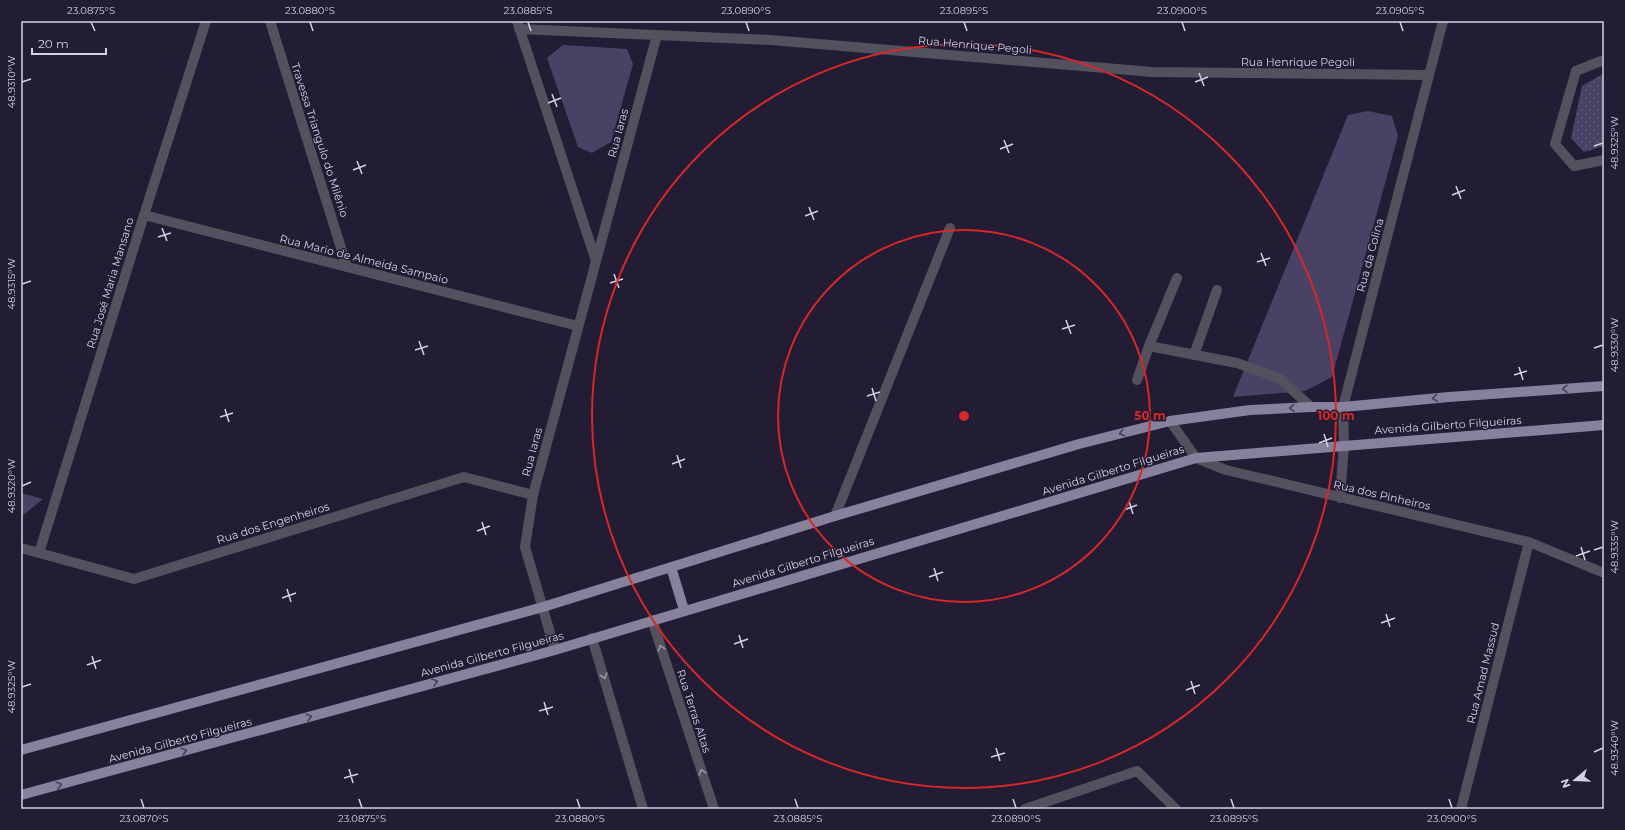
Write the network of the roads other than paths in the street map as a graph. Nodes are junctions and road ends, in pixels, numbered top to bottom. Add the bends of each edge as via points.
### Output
1 (206, 21) edge
2 (270, 21) edge
3 (1443, 21) edge
4 (518, 25) edge
5 (657, 35) junction
6 (1604, 62) edge
7 (1429, 74) junction
8 (1604, 160) edge
9 (144, 215) junction
10 (950, 228) dead end
11 (596, 261) junction
12 (347, 267) junction
13 (1177, 278) dead end
14 (1217, 290) dead end
15 (578, 326) junction
16 (1149, 346) junction
17 (1194, 355) junction
18 (1137, 380) dead end
19 (1604, 386) edge
20 (1311, 407) junction
21 (1343, 407) junction
22 (1170, 420) junction
23 (1604, 424) edge
24 (1344, 445) junction
25 (1196, 458) junction
26 (533, 495) junction
27 (1340, 498) junction
28 (835, 516) junction
29 (1529, 542) junction
30 (21, 548) edge
31 (39, 553) junction
32 (671, 567) junction
33 (1604, 573) edge
34 (543, 607) junction
35 (684, 610) junction
36 (652, 620) junction
37 (592, 638) junction
38 (555, 650) junction
39 (21, 750) edge
40 (21, 795) edge
41 (643, 809) edge
42 (714, 809) edge
43 (1025, 809) edge
44 (1176, 809) edge
45 (1461, 809) edge

1 - 9 street, Rua José Maria Mansano
2 - 12 street, Travessa Triangulo do Milênio
3 - 7 street, Rua da Colina
4 - 5 street, Rua Henrique Pegoli
4 - 11 street
5 - 7 street, Rua Henrique Pegoli via 779,40 1152,72
5 - 11 street, Rua Iaras
6 - 8 street via 1600,61 1576,71 1555,144 1574,166
7 - 21 street, Rua da Colina
9 - 12 street, Rua Mario de Almeida Sampaio
9 - 31 street, Rua José Maria Mansano
10 - 28 street
11 - 15 street, Rua Iaras
12 - 15 street, Rua Mario de Almeida Sampaio
13 - 16 street
14 - 17 street
15 - 26 street, Rua Iaras
16 - 17 street
16 - 18 street
17 - 20 street via 1237,363 1279,378
19 -> 21 main road
20 - 21 main road
20 -> 22 main road via 1250,410
21 - 24 street, Rua da Colina
22 - 25 street
22 -> 28 main road
23 - 24 main road, Avenida Gilberto Filgueiras
24 - 25 main road, Avenida Gilberto Filgueiras
24 - 27 street, Rua da Colina
25 - 27 street, Rua dos Pinheiros via 1226,470
25 - 35 main road, Avenida Gilberto Filgueiras
26 - 31 street, Rua dos Engenheiros via 464,477 134,579
26 - 34 street, Rua Iaras via 525,547
27 - 29 street, Rua dos Pinheiros
28 - 32 main road
29 - 33 street, Rua dos Pinheiros
29 - 45 street, Rua Amad Massud
30 - 31 street, Rua dos Engenheiros
32 - 34 main road
32 - 35 main road
34 - 38 street, Rua Iaras
34 - 39 main road
35 - 36 main road, Avenida Gilberto Filgueiras
36 - 37 main road, Avenida Gilberto Filgueiras
42 -> 36 street, Rua Terras Altas
37 - 38 main road, Avenida Gilberto Filgueiras
37 -> 41 street
40 -> 38 main road, Avenida Gilberto Filgueiras
43 - 44 street via 1138,771

